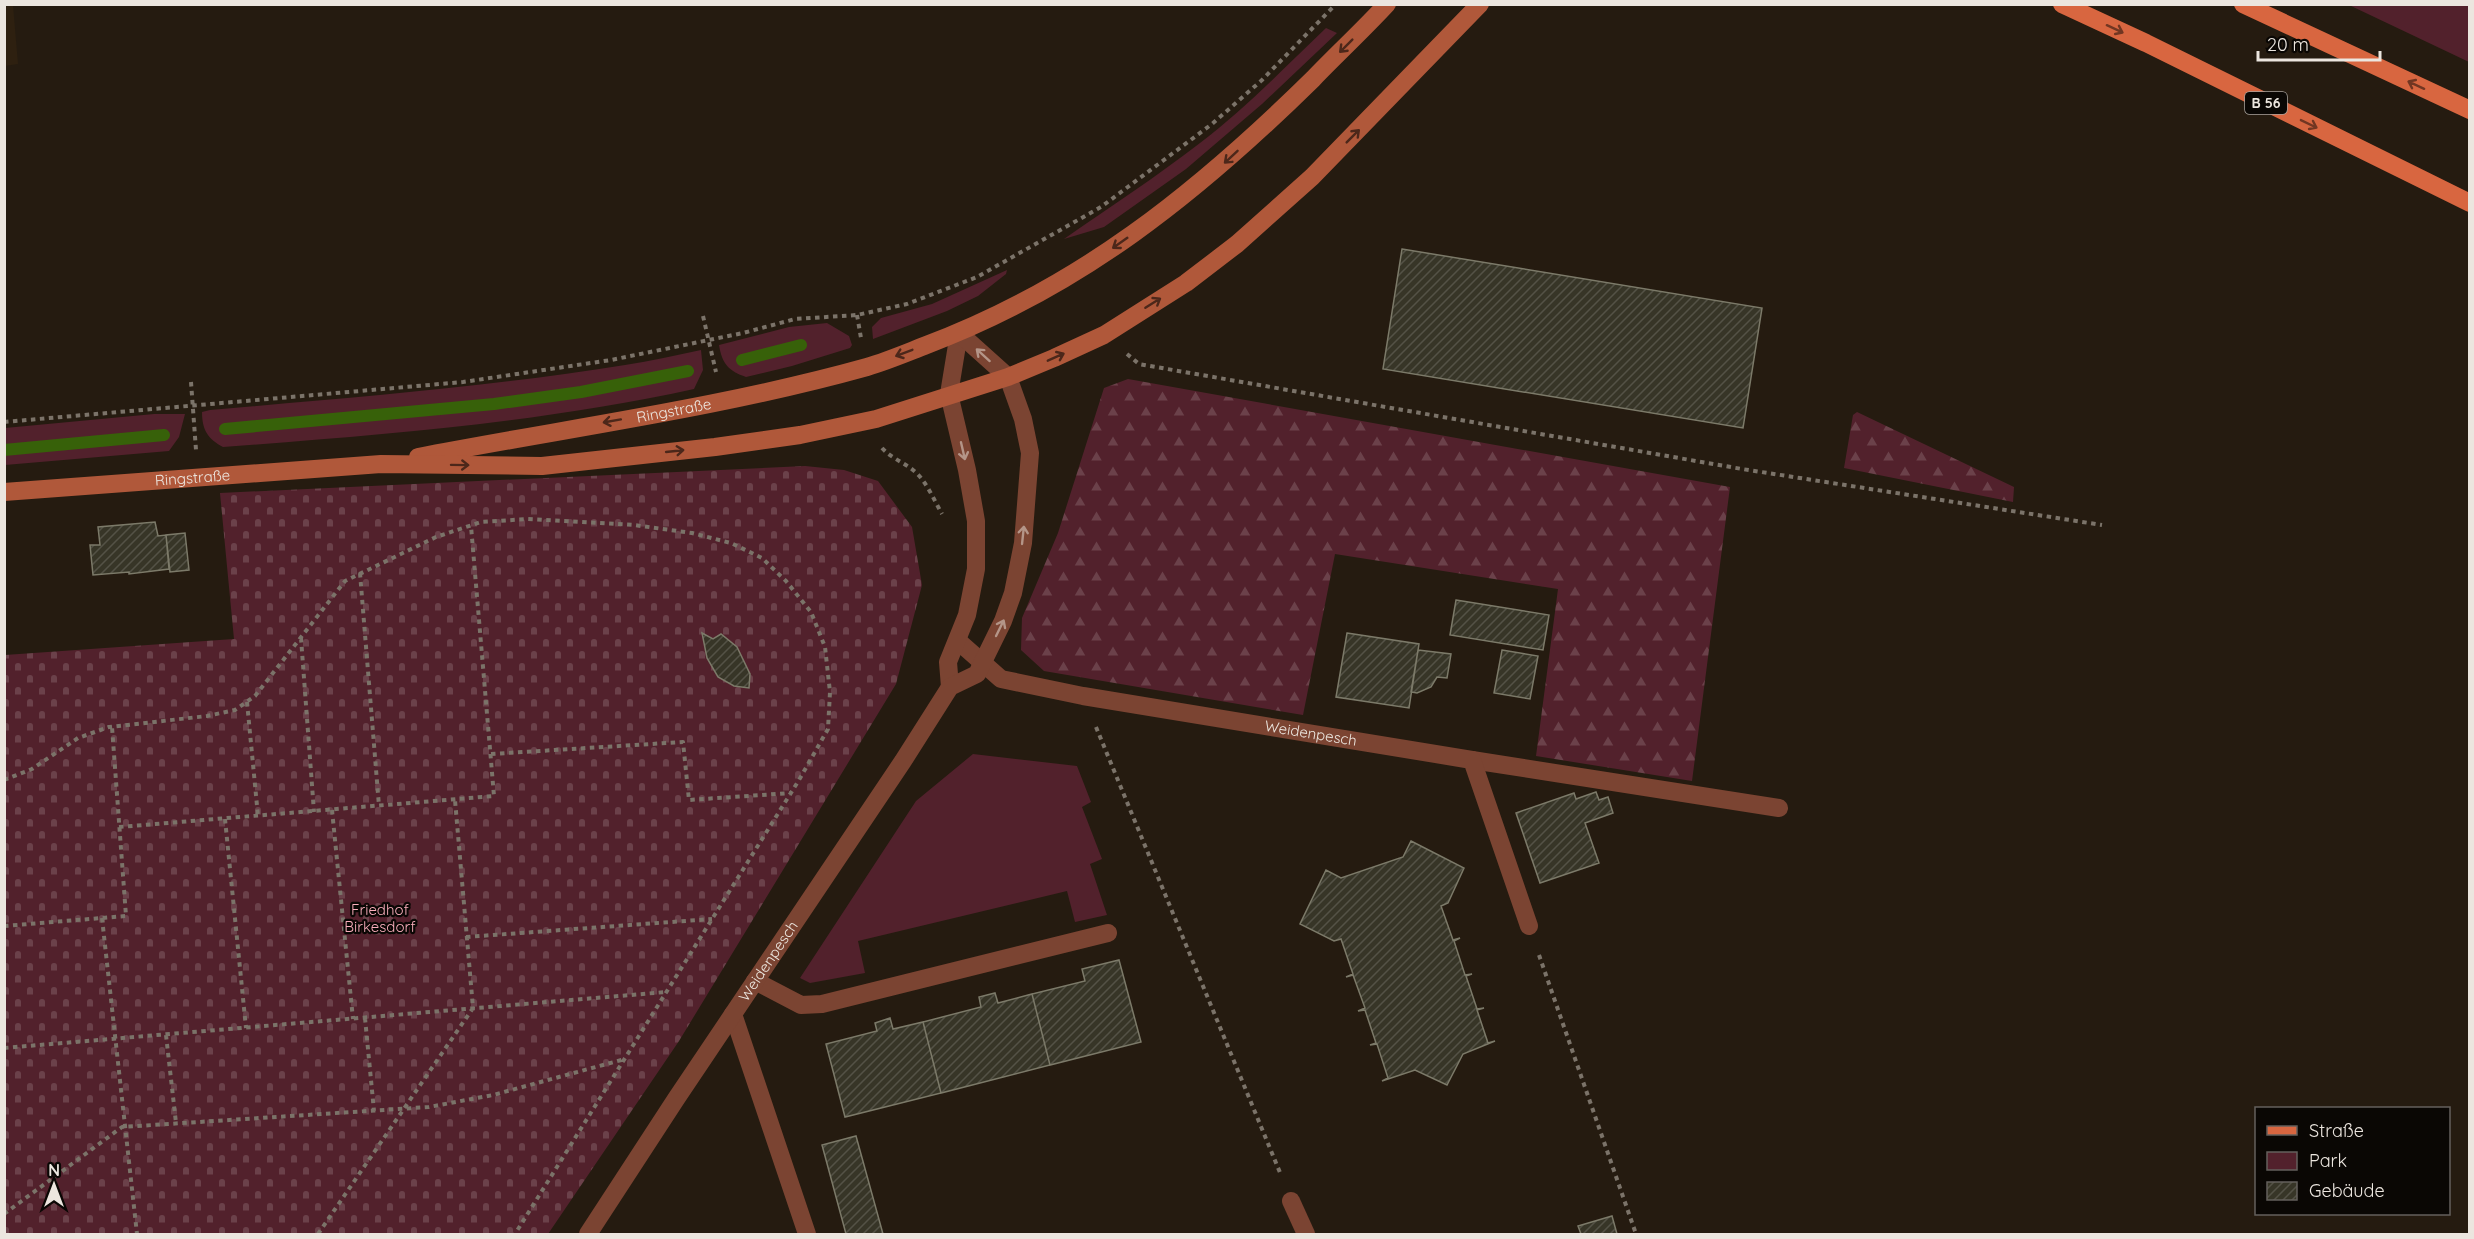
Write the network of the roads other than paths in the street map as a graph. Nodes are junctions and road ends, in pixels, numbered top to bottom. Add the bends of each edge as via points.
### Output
1 (1387, 4) edge
2 (1480, 4) edge
3 (2062, 4) edge
4 (2243, 4) edge
5 (2469, 110) edge
6 (2469, 203) edge
7 (959, 333) junction
8 (1008, 376) junction
9 (949, 394) junction
10 (381, 464) junction
11 (4, 492) edge
12 (958, 641) junction
13 (983, 662) junction
14 (950, 687) junction
15 (1472, 760) junction
16 (1779, 808) dead end
17 (1528, 926) road end
18 (1108, 933) dead end
19 (755, 981) junction
20 (733, 1014) junction
21 (1292, 1201) road end
22 (588, 1234) edge
23 (807, 1234) edge
24 (1306, 1234) edge

1 -> 7 main road, Ringstraße via 1274,117 1168,210 1030,300
8 -> 2 main road, Ringstraße via 1104,335 1186,283 1245,237 1312,177
3 -> 6 main road, B 56
5 -> 4 main road
8 -> 7 street
7 - 9 street
7 -> 10 main road, Ringstraße via 869,366 724,402
8 - 9 main road, Ringstraße
13 -> 8 street via 1004,621 1023,543 1030,453
10 -> 9 main road, Ringstraße via 542,466 789,437 876,419
9 -> 12 street via 976,521 976,569
10 - 11 main road, Ringstraße
12 - 13 street, Weidenpesch
12 - 14 street via 948,662
13 - 14 street via 977,674
13 - 15 street, Weidenpesch via 1001,679 1083,696
14 - 19 street, Weidenpesch
15 - 16 street, Weidenpesch
15 - 17 street
18 - 19 street via 822,1004 801,1005
19 - 20 street, Weidenpesch
20 - 22 street, Weidenpesch
20 - 23 street
21 - 24 street

